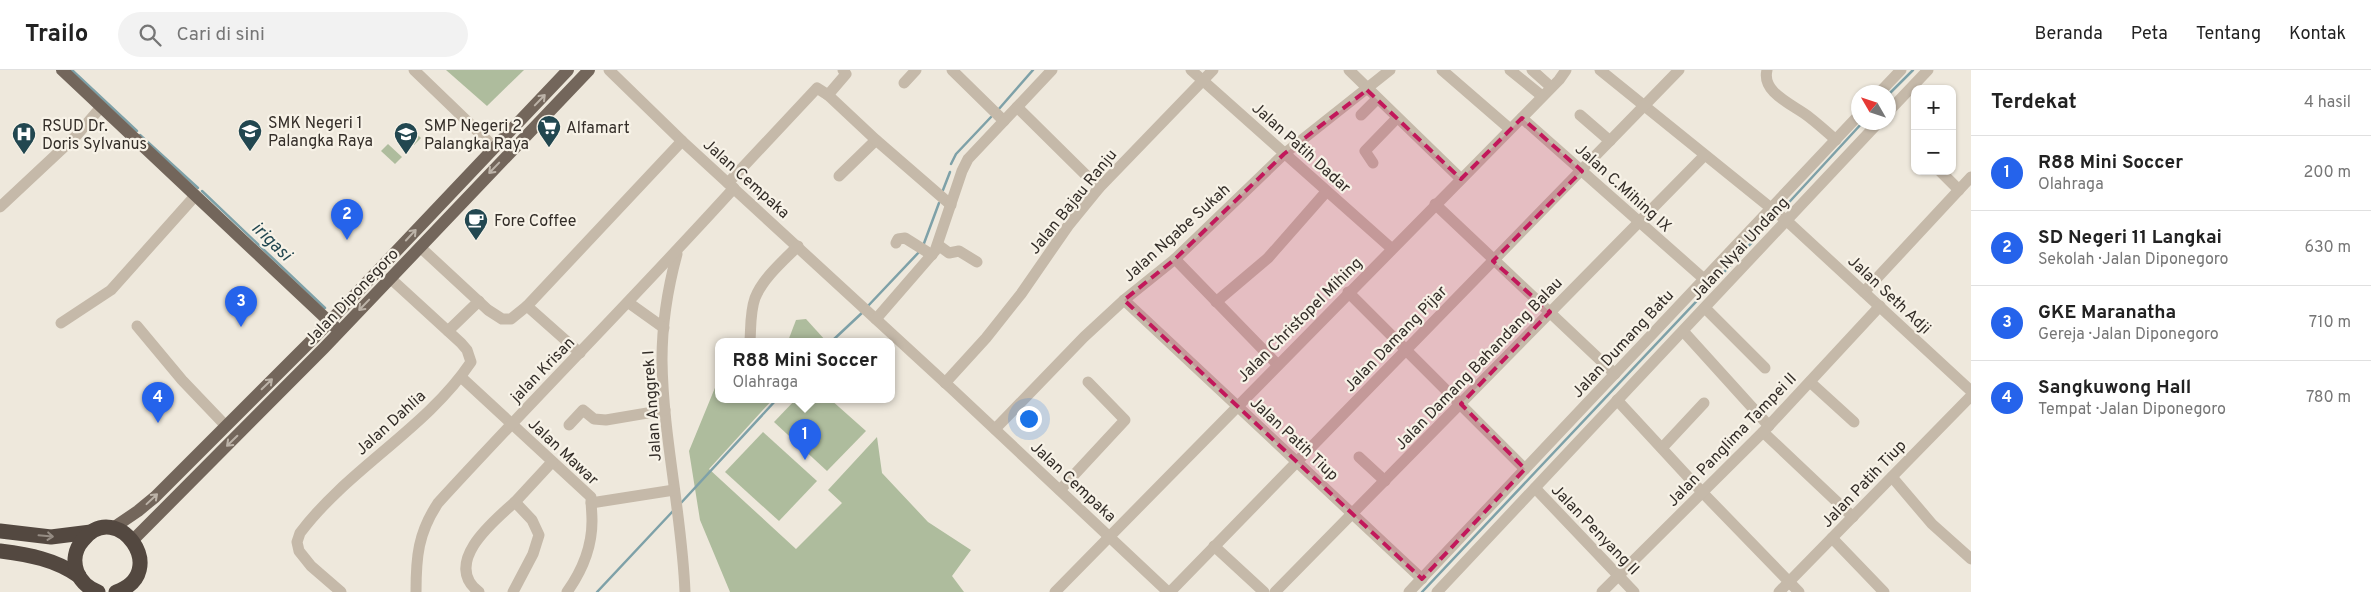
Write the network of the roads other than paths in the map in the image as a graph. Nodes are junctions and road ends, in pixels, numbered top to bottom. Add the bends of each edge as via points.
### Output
1 (62, 70) edge
2 (414, 70) edge
3 (568, 70) edge
4 (589, 70) edge
5 (609, 70) edge
6 (843, 70) edge
7 (916, 70) edge
8 (952, 70) edge
9 (1052, 70) edge
10 (1191, 70) edge
11 (1213, 70) edge
12 (1349, 70) edge
13 (1390, 70) edge
14 (1443, 70) edge
15 (1510, 70) edge
16 (1532, 70) edge
17 (1566, 70) edge
18 (1600, 70) edge
19 (1679, 70) edge
20 (1766, 70) edge
21 (1901, 70) edge
22 (1928, 70) edge
23 (1203, 81) junction
24 (904, 83) dead end
25 (1887, 85) edge
26 (1552, 87) junction
27 (1367, 90) junction
28 (828, 95) junction
29 (1542, 96) junction
30 (1377, 98) junction
31 (1896, 104) edge
32 (1643, 106) junction
33 (101, 107) junction
34 (1016, 107) junction
35 (1361, 115) dead end
36 (1580, 115) dead end
37 (1000, 117) junction
38 (1397, 118) junction
39 (1522, 118) junction
40 (1851, 124) edge
41 (1510, 129) junction
42 (1871, 130) edge
43 (876, 140) junction
44 (1836, 140) junction
45 (682, 141) junction
46 (1610, 141) junction
47 (494, 147) junction
48 (1284, 154) junction
49 (1704, 156) junction
50 (1373, 163) dead end
51 (1582, 171) junction
52 (1944, 175) edge
53 (839, 176) dead end
54 (1461, 178) junction
55 (1971, 178) edge
56 (731, 186) junction
57 (1099, 188) junction
58 (1959, 190) junction
59 (1326, 192) junction
60 (195, 196) junction
61 (947, 202) junction
62 (1435, 204) junction
63 (0, 207) edge
64 (1773, 209) junction
65 (1786, 220) junction
66 (1638, 222) junction
67 (896, 243) dead end
68 (798, 246) junction
69 (420, 247) junction
70 (1391, 248) junction
71 (931, 250) junction
72 (677, 251) junction
73 (1175, 259) junction
74 (1493, 260) junction
75 (977, 262) dead end
76 (390, 278) junction
77 (1704, 279) junction
78 (1348, 292) junction
79 (1864, 292) junction
80 (1124, 300) junction
81 (479, 301) junction
82 (1216, 302) junction
83 (629, 303) junction
84 (527, 306) junction
85 (1880, 306) junction
86 (1706, 308) junction
87 (1550, 312) junction
88 (870, 314) junction
89 (329, 322) junction
90 (61, 323) dead end
91 (137, 326) dead end
92 (664, 328) junction
93 (339, 331) junction
94 (448, 331) junction
95 (1683, 331) junction
96 (750, 338) edge
97 (1404, 350) junction
98 (580, 353) junction
99 (1277, 364) junction
100 (1765, 368) dead end
101 (1615, 374) junction
102 (460, 377) junction
103 (1088, 382) dead end
104 (1810, 382) junction
105 (945, 383) junction
106 (1971, 391) edge
107 (1971, 396) edge
108 (1618, 400) junction
109 (1704, 403) dead end
110 (1460, 404) junction
111 (1237, 406) junction
112 (665, 410) junction
113 (1854, 422) dead end
114 (511, 424) junction
115 (225, 425) junction
116 (569, 425) dead end
117 (995, 429) junction
118 (1766, 429) junction
119 (1662, 448) junction
120 (1359, 457) dead end
121 (1296, 461) junction
122 (552, 462) junction
123 (1525, 470) junction
124 (1892, 477) junction
125 (1385, 481) junction
126 (1535, 488) junction
127 (1060, 490) junction
128 (1702, 492) junction
129 (674, 495) junction
130 (515, 502) junction
131 (591, 503) junction
132 (1353, 514) junction
133 (1853, 517) junction
134 (112, 528) junction
135 (0, 531) edge
136 (92, 532) junction
137 (1109, 536) junction
138 (1832, 538) junction
139 (133, 540) junction
140 (1971, 544) edge
141 (1214, 546) junction
142 (0, 551) edge
143 (1967, 556) edge
144 (1618, 577) junction
145 (1422, 579) junction
146 (1789, 582) junction
147 (88, 588) edge
148 (125, 590) edge
149 (341, 592) edge
150 (416, 592) edge
151 (479, 592) edge
152 (513, 592) edge
153 (568, 592) edge
154 (685, 592) edge
155 (1056, 592) edge
156 (1169, 592) edge
157 (1264, 592) edge
158 (1274, 592) edge
159 (1409, 592) edge
160 (1437, 592) edge
161 (1602, 592) edge
162 (1634, 592) edge
163 (1779, 592) edge
164 (1799, 592) edge
165 (1884, 592) edge

1 - 33 main road
2 - 47 street
47 -> 3 main road, Jalan Diponegoro
4 -> 69 main road, Jalan Diponegoro
5 - 45 street, Jalan Cempaka
6 - 28 street via 845,78
7 - 24 street
8 - 37 street
9 - 34 street
10 - 23 street, Jalan Patih Dadar
11 - 23 street, Jalan Bajau Ranju
12 - 27 street
13 - 27 street, Jalan Ngabe Sukah
14 - 41 street
15 - 29 street
16 - 26 street
17 - 26 street, Jalan Christopel Mihing
18 - 32 street
19 - 32 street, Jalan Damang Pijar
20 - 44 street via 1766,79 1774,91
21 - 25 street
22 - 31 street
23 - 48 street, Jalan Patih Dadar
23 - 57 street, Jalan Bajau Ranju
26 - 29 street, Jalan Christopel Mihing
27 - 30 street
27 - 48 street, Jalan Ngabe Sukah
28 - 43 street
28 - 56 street, jalan Krisan via 817,88
29 - 39 street, Jalan Christopel Mihing
30 - 35 street
30 - 38 street
32 - 46 street, Jalan Damang Pijar
32 - 49 street
33 - 60 main road
33 - 63 street via 77,135
34 - 37 street
34 - 57 street
36 - 46 street
37 - 61 street via 964,164
38 - 50 street via 1365,152
38 - 54 street
39 - 41 street, Jalan Christopel Mihing
39 - 51 street, Jalan C.Mihing IX
40 - 44 street, Jalan Dumang Batu
41 - 54 street, Jalan Christopel Mihing
42 - 65 street, Jalan Nyai Undang
43 - 53 street
43 - 61 street
44 - 64 street, Jalan Dumang Batu
45 - 56 street, Jalan Cempaka
45 - 84 street
46 - 51 street, Jalan Damang Pijar
89 -> 47 main road, Jalan Diponegoro
48 - 59 street, Jalan Patih Dadar
48 - 73 street, Jalan Ngabe Sukah
49 - 64 street
49 - 66 street, Jalan Damang Bahandang Balau
51 - 66 street, Jalan C.Mihing IX
51 - 74 street, Jalan Damang Pijar
52 - 58 street
54 - 62 street, Jalan Christopel Mihing
55 - 58 street
56 - 68 street, Jalan Cempaka
56 - 72 street, jalan Krisan
57 - 105 street, Jalan Bajau Ranju via 1021,294
58 - 79 street
59 - 70 street, Jalan Patih Dadar
59 - 82 street via 1268,258
60 - 89 main road
60 - 90 street via 111,290
61 - 71 street
62 - 70 street, Jalan Christopel Mihing
62 - 74 street
64 - 65 street, Jalan Seth Adji
64 - 77 street, Jalan Dumang Batu
65 - 79 street, Jalan Seth Adji
65 - 86 street, Jalan Nyai Undang
66 - 77 street, Jalan C.Mihing IX
66 - 87 street, Jalan Damang Bahandang Balau
67 - 71 street via 898,239 905,238
68 - 88 street, Jalan Cempaka
68 - 96 street via 756,297
69 - 76 main road, Jalan Diponegoro
69 - 81 street
70 - 78 street, Jalan Christopel Mihing
71 - 75 street via 959,251
71 - 88 street
72 - 83 street, jalan Krisan
72 - 92 street, Jalan Anggrek I
73 - 80 street, Jalan Ngabe Sukah
73 - 82 street
74 - 87 street
74 - 97 street, Jalan Damang Pijar
76 -> 93 main road, Jalan Diponegoro
76 - 94 street, Jalan Dahlia
77 - 101 street, Jalan Dumang Batu
78 - 97 street
78 - 99 street, Jalan Christopel Mihing
79 - 85 street, Jalan Seth Adji
80 - 111 street, Jalan Patih Tiup
80 - 117 street, Jalan Ngabe Sukah
81 - 84 street via 504,320 511,320
81 - 94 street
82 - 99 street
83 - 92 street
83 - 98 street, jalan Krisan
84 - 98 street
85 - 104 street, Jalan Panglima Tampei II
85 - 106 street, Jalan Seth Adji
86 - 95 street, Jalan Nyai Undang
86 - 100 street
87 - 101 street
87 - 110 street, Jalan Damang Bahandang Balau
88 - 105 street, Jalan Cempaka
89 - 93 main road
115 -> 89 main road, Jalan Diponegoro
91 - 115 street
92 - 112 street, Jalan Anggrek I
93 -> 139 main road, Jalan Diponegoro
94 - 102 street, Jalan Dahlia via 470,356 471,362
95 - 108 street, Jalan Nyai Undang
95 - 118 street
97 - 110 street
97 - 121 street, Jalan Damang Pijar
98 - 114 street, jalan Krisan
99 - 111 street, Jalan Christopel Mihing
101 - 123 street, Jalan Dumang Batu
102 - 114 street, Jalan Mawar
102 - 149 street, Jalan Dahlia via 422,416 340,487 300,533 297,542 304,558
103 - 127 street via 1125,420
104 - 113 street
104 - 118 street, Jalan Panglima Tampei II
105 - 117 street, Jalan Cempaka
107 - 124 street, Jalan Patih Tiup
108 - 119 street
108 - 126 street, Jalan Nyai Undang
109 - 119 street
110 - 123 street
110 - 125 street, Jalan Damang Bahandang Balau
111 - 121 street, Jalan Patih Tiup
111 - 137 street, Jalan Christopel Mihing
112 - 116 street via 606,420 594,418 583,410
112 - 129 street, Jalan Anggrek I
114 - 122 street, Jalan Mawar
114 - 150 street, jalan Krisan via 429,516 416,555
134 -> 115 main road, Jalan Diponegoro via 155,496
117 - 127 street, Jalan Cempaka
118 - 128 street, Jalan Panglima Tampei II
118 - 133 street
119 - 128 street
120 - 125 street
121 - 132 street, Jalan Patih Tiup
121 - 141 street, Jalan Damang Pijar
122 - 130 street
122 - 131 street, Jalan Mawar via 591,497
123 - 145 street, Jalan Dumang Batu
124 - 133 street, Jalan Patih Tiup
124 - 143 street via 1932,524
125 - 132 street, Jalan Damang Bahandang Balau
126 - 144 street, Jalan Penyang II
126 - 160 street, Jalan Nyai Undang
127 - 137 street, Jalan Cempaka
128 - 144 street, Jalan Panglima Tampei II
128 - 146 street
129 - 131 street, Jalan Mawar
129 - 154 street, Jalan Anggrek I
130 - 151 street via 486,529 467,559 465,575
130 - 152 street via 532,520 539,535
131 - 153 street, Jalan Mawar via 592,530 584,564
132 - 145 street, Jalan Patih Tiup
132 - 158 street, Jalan Damang Bahandang Balau
133 - 138 street, Jalan Patih Tiup
134 - 136 highway
134 - 139 highway
135 -> 136 highway via 51,537
136 - 147 highway via 77,548 75,562
137 - 155 street, Jalan Christopel Mihing
137 - 156 street, Jalan Cempaka
138 - 146 street, Jalan Patih Tiup
138 - 165 street
139 - 148 highway via 140,555 140,564
140 - 143 street
141 - 156 street, Jalan Damang Pijar
141 - 157 street
142 - 147 highway via 42,557 57,563
144 - 161 street, Jalan Panglima Tampei II
144 - 162 street, Jalan Penyang II
145 - 159 street, Jalan Dumang Batu
146 - 163 street, Jalan Patih Tiup
146 - 164 street

